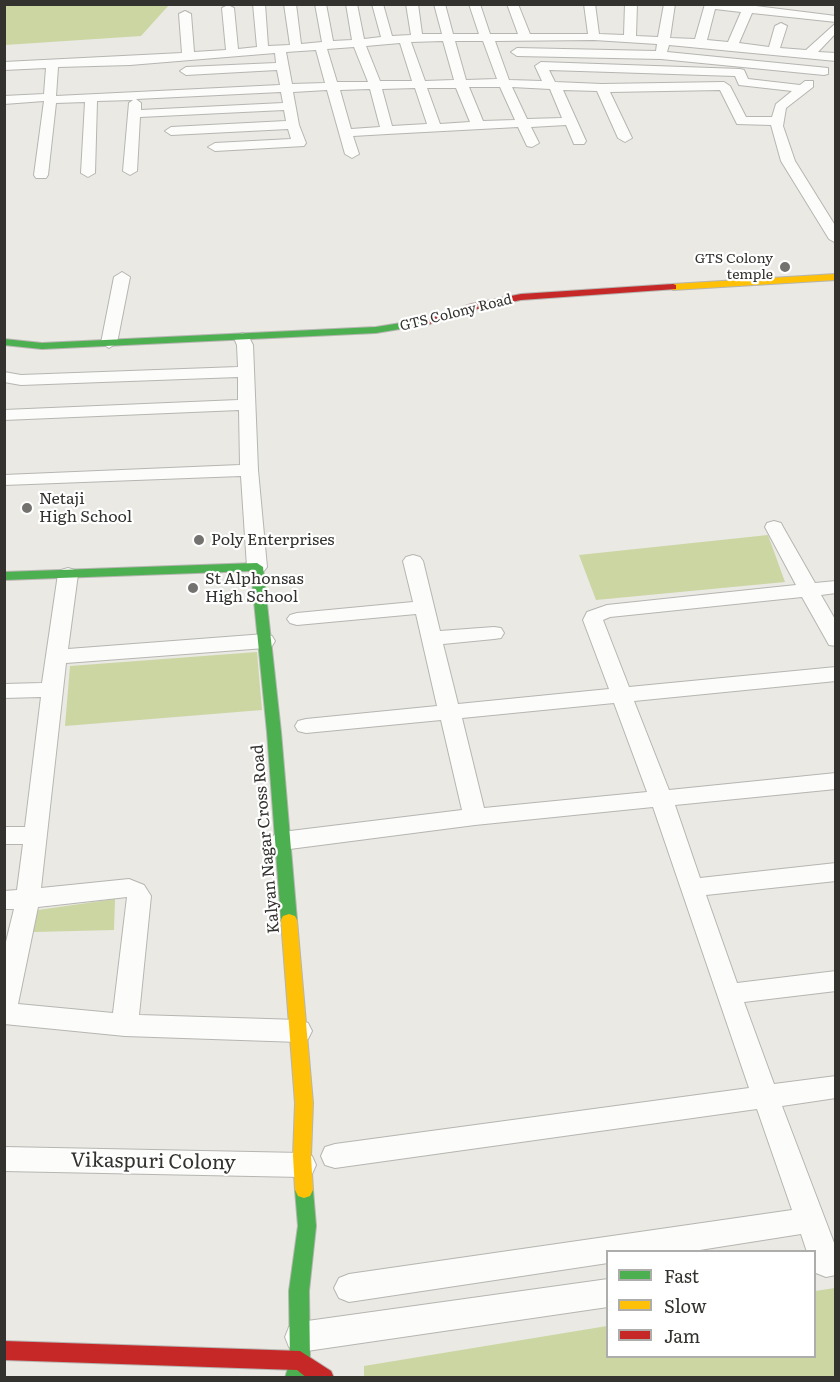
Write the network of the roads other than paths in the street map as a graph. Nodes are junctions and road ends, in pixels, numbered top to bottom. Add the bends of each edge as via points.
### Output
1 (259, 4) edge
2 (290, 4) edge
3 (321, 4) edge
4 (351, 4) edge
5 (377, 4) edge
6 (412, 4) edge
7 (439, 4) edge
8 (474, 4) edge
9 (512, 4) edge
10 (589, 4) edge
11 (631, 4) edge
12 (670, 4) edge
13 (726, 5) edge
14 (228, 8) dead end
15 (748, 8) junction
16 (185, 14) dead end
17 (836, 19) edge
18 (780, 26) dead end
19 (836, 26) edge
20 (525, 37) junction
21 (594, 37) junction
22 (417, 38) junction
23 (487, 38) junction
24 (630, 38) junction
25 (404, 39) junction
26 (448, 39) junction
27 (664, 40) junction
28 (388, 41) junction
29 (700, 43) junction
30 (359, 44) junction
31 (325, 46) junction
32 (732, 46) junction
33 (296, 48) junction
34 (774, 49) junction
35 (279, 50) junction
36 (263, 51) junction
37 (493, 51) junction
38 (232, 53) junction
39 (808, 54) junction
40 (661, 55) junction
41 (188, 56) junction
42 (836, 57) edge
43 (52, 64) junction
44 (281, 66) junction
45 (737, 67) junction
46 (830, 67) edge
47 (186, 70) dead end
48 (659, 70) junction
49 (132, 81) junction
50 (90, 83) junction
51 (504, 83) junction
52 (461, 84) junction
53 (375, 85) junction
54 (420, 85) junction
55 (553, 85) junction
56 (6, 86) edge
57 (333, 86) junction
58 (660, 87) junction
59 (285, 88) junction
60 (602, 88) junction
61 (803, 89) junction
62 (50, 99) junction
63 (291, 106) junction
64 (171, 113) junction
65 (134, 114) junction
66 (571, 121) junction
67 (778, 121) junction
68 (523, 123) junction
69 (293, 125) junction
70 (478, 126) junction
71 (435, 128) junction
72 (387, 130) junction
73 (171, 132) junction
74 (346, 133) junction
75 (625, 138) dead end
76 (579, 141) dead end
77 (532, 143) dead end
78 (172, 146) dead end
79 (215, 147) dead end
80 (352, 154) dead end
81 (130, 171) dead end
82 (88, 173) dead end
83 (41, 175) dead end
84 (836, 238) edge
85 (122, 277) dead end
86 (836, 277) edge
87 (242, 338) junction
88 (4, 342) edge
89 (109, 343) junction
90 (244, 372) junction
91 (4, 377) edge
92 (246, 405) junction
93 (4, 415) edge
94 (249, 470) junction
95 (4, 480) edge
96 (774, 527) dead end
97 (413, 561) dead end
98 (257, 567) junction
99 (68, 574) junction
100 (4, 576) edge
101 (836, 587) edge
102 (808, 590) junction
103 (424, 607) junction
104 (297, 619) dead end
105 (494, 633) dead end
106 (432, 638) junction
107 (836, 640) edge
108 (265, 641) junction
109 (56, 657) junction
110 (836, 674) edge
111 (52, 690) junction
112 (4, 691) edge
113 (623, 695) junction
114 (450, 713) junction
115 (306, 726) dead end
116 (836, 781) edge
117 (661, 798) junction
118 (475, 817) junction
119 (35, 835) junction
120 (4, 836) edge
121 (282, 841) junction
122 (836, 872) edge
123 (691, 888) junction
124 (16, 900) edge
125 (833, 987) edge
126 (728, 994) junction
127 (4, 1011) edge
128 (125, 1025) junction
129 (299, 1031) junction
130 (836, 1087) edge
131 (765, 1096) junction
132 (335, 1156) dead end
133 (4, 1160) edge
134 (302, 1166) junction
135 (811, 1220) junction
136 (606, 1250) edge
137 (607, 1250) edge
138 (825, 1263) edge
139 (349, 1288) dead end
140 (606, 1293) edge
141 (300, 1349) junction
142 (4, 1350) edge
143 (295, 1377) edge
144 (324, 1377) edge

1 - 36 street
2 - 33 street
3 - 31 street
4 - 30 street
5 - 28 street
6 - 22 street
7 - 26 street
8 - 23 street
9 - 20 street
10 - 21 street
11 - 24 street
12 - 27 street
13 - 15 street
13 - 29 street via 710,5
14 - 38 street
15 - 17 street
15 - 32 street
16 - 41 street
18 - 34 street
19 - 39 street
20 - 21 street
20 - 23 street
21 - 24 street
22 - 25 street
22 - 26 street
23 - 26 street
23 - 37 street
24 - 27 street
25 - 28 street
25 - 54 street
26 - 52 street
27 - 29 street
27 - 40 street
28 - 30 street
29 - 32 street
30 - 31 street
30 - 53 street
31 - 33 street
31 - 57 street
32 - 34 street
33 - 35 street
34 - 39 street
35 - 36 street
35 - 44 street
36 - 38 street
37 - 40 street
37 - 51 street
38 - 41 street
39 - 42 street
40 - 45 street
40 - 48 street
41 - 49 street
43 - 50 street
43 - 56 street
43 - 62 street
44 - 47 street
44 - 59 street
45 - 46 street
45 - 48 street
45 - 61 street via 743,82
46 - 61 street
48 - 55 street via 541,66
48 - 58 street
49 - 50 street
49 - 50 street
49 - 59 street
49 - 65 street
50 - 62 street
50 - 82 street
51 - 52 street
51 - 55 street
51 - 68 street
52 - 54 street
52 - 70 street
53 - 54 street
53 - 57 street
53 - 72 street
54 - 71 street
55 - 60 street
55 - 66 street
56 - 62 street
57 - 59 street
57 - 74 street
58 - 60 street
58 - 67 street via 724,86 742,121
59 - 63 street
60 - 75 street
61 - 67 street via 780,107
62 - 83 street
63 - 64 street
63 - 69 street
64 - 65 street
64 - 73 street
65 - 81 street
66 - 68 street
66 - 76 street
67 - 84 street via 788,161
68 - 70 street
68 - 77 street
69 - 73 street
69 - 79 street via 299,143
70 - 71 street
71 - 72 street
72 - 74 street
73 - 78 street
74 - 80 street
85 - 89 street
86 - 87 main road, GTS Colony Road via 521,297 475,306 420,324
87 - 89 main road, GTS Colony Road
87 - 90 street
88 - 89 main road, GTS Colony Road via 42,346
90 - 91 street via 21,380
90 - 92 street
92 - 93 street
92 - 94 street
94 - 95 street
94 - 98 street
96 - 102 street
97 - 103 street
98 - 99 main road
98 - 108 main road, Kalyan Nagar Cross Road
99 - 100 main road
99 - 109 street
101 - 102 street
102 - 107 street
102 - 113 street via 600,612 594,616 595,625
103 - 104 street
103 - 106 street
105 - 106 street
106 - 114 street
108 - 109 street
108 - 121 main road, Kalyan Nagar Cross Road
109 - 111 street
110 - 113 street
111 - 112 street
111 - 119 street
113 - 114 street
113 - 117 street
114 - 115 street
114 - 118 street
116 - 117 street
117 - 118 street
117 - 123 street
118 - 121 street
119 - 120 street
119 - 124 street
121 - 129 main road, Kalyan Nagar Cross Road
122 - 123 street
123 - 126 street
124 - 127 street
124 - 128 street via 129,888 136,891 139,896
125 - 126 street
126 - 131 street
127 - 128 street
128 - 129 street
129 - 134 main road, Kalyan Nagar Cross Road via 304,1103
130 - 131 street
131 - 132 street
131 - 135 street
133 - 134 street, Vikaspuri Colony
134 - 141 main road, Kalyan Nagar Cross Road via 307,1226 299,1291
135 - 137 street
135 - 138 street
136 - 139 street
140 - 141 street
141 - 142 main road
141 - 143 main road, Kalyan Nagar Cross Road
141 - 144 main road

